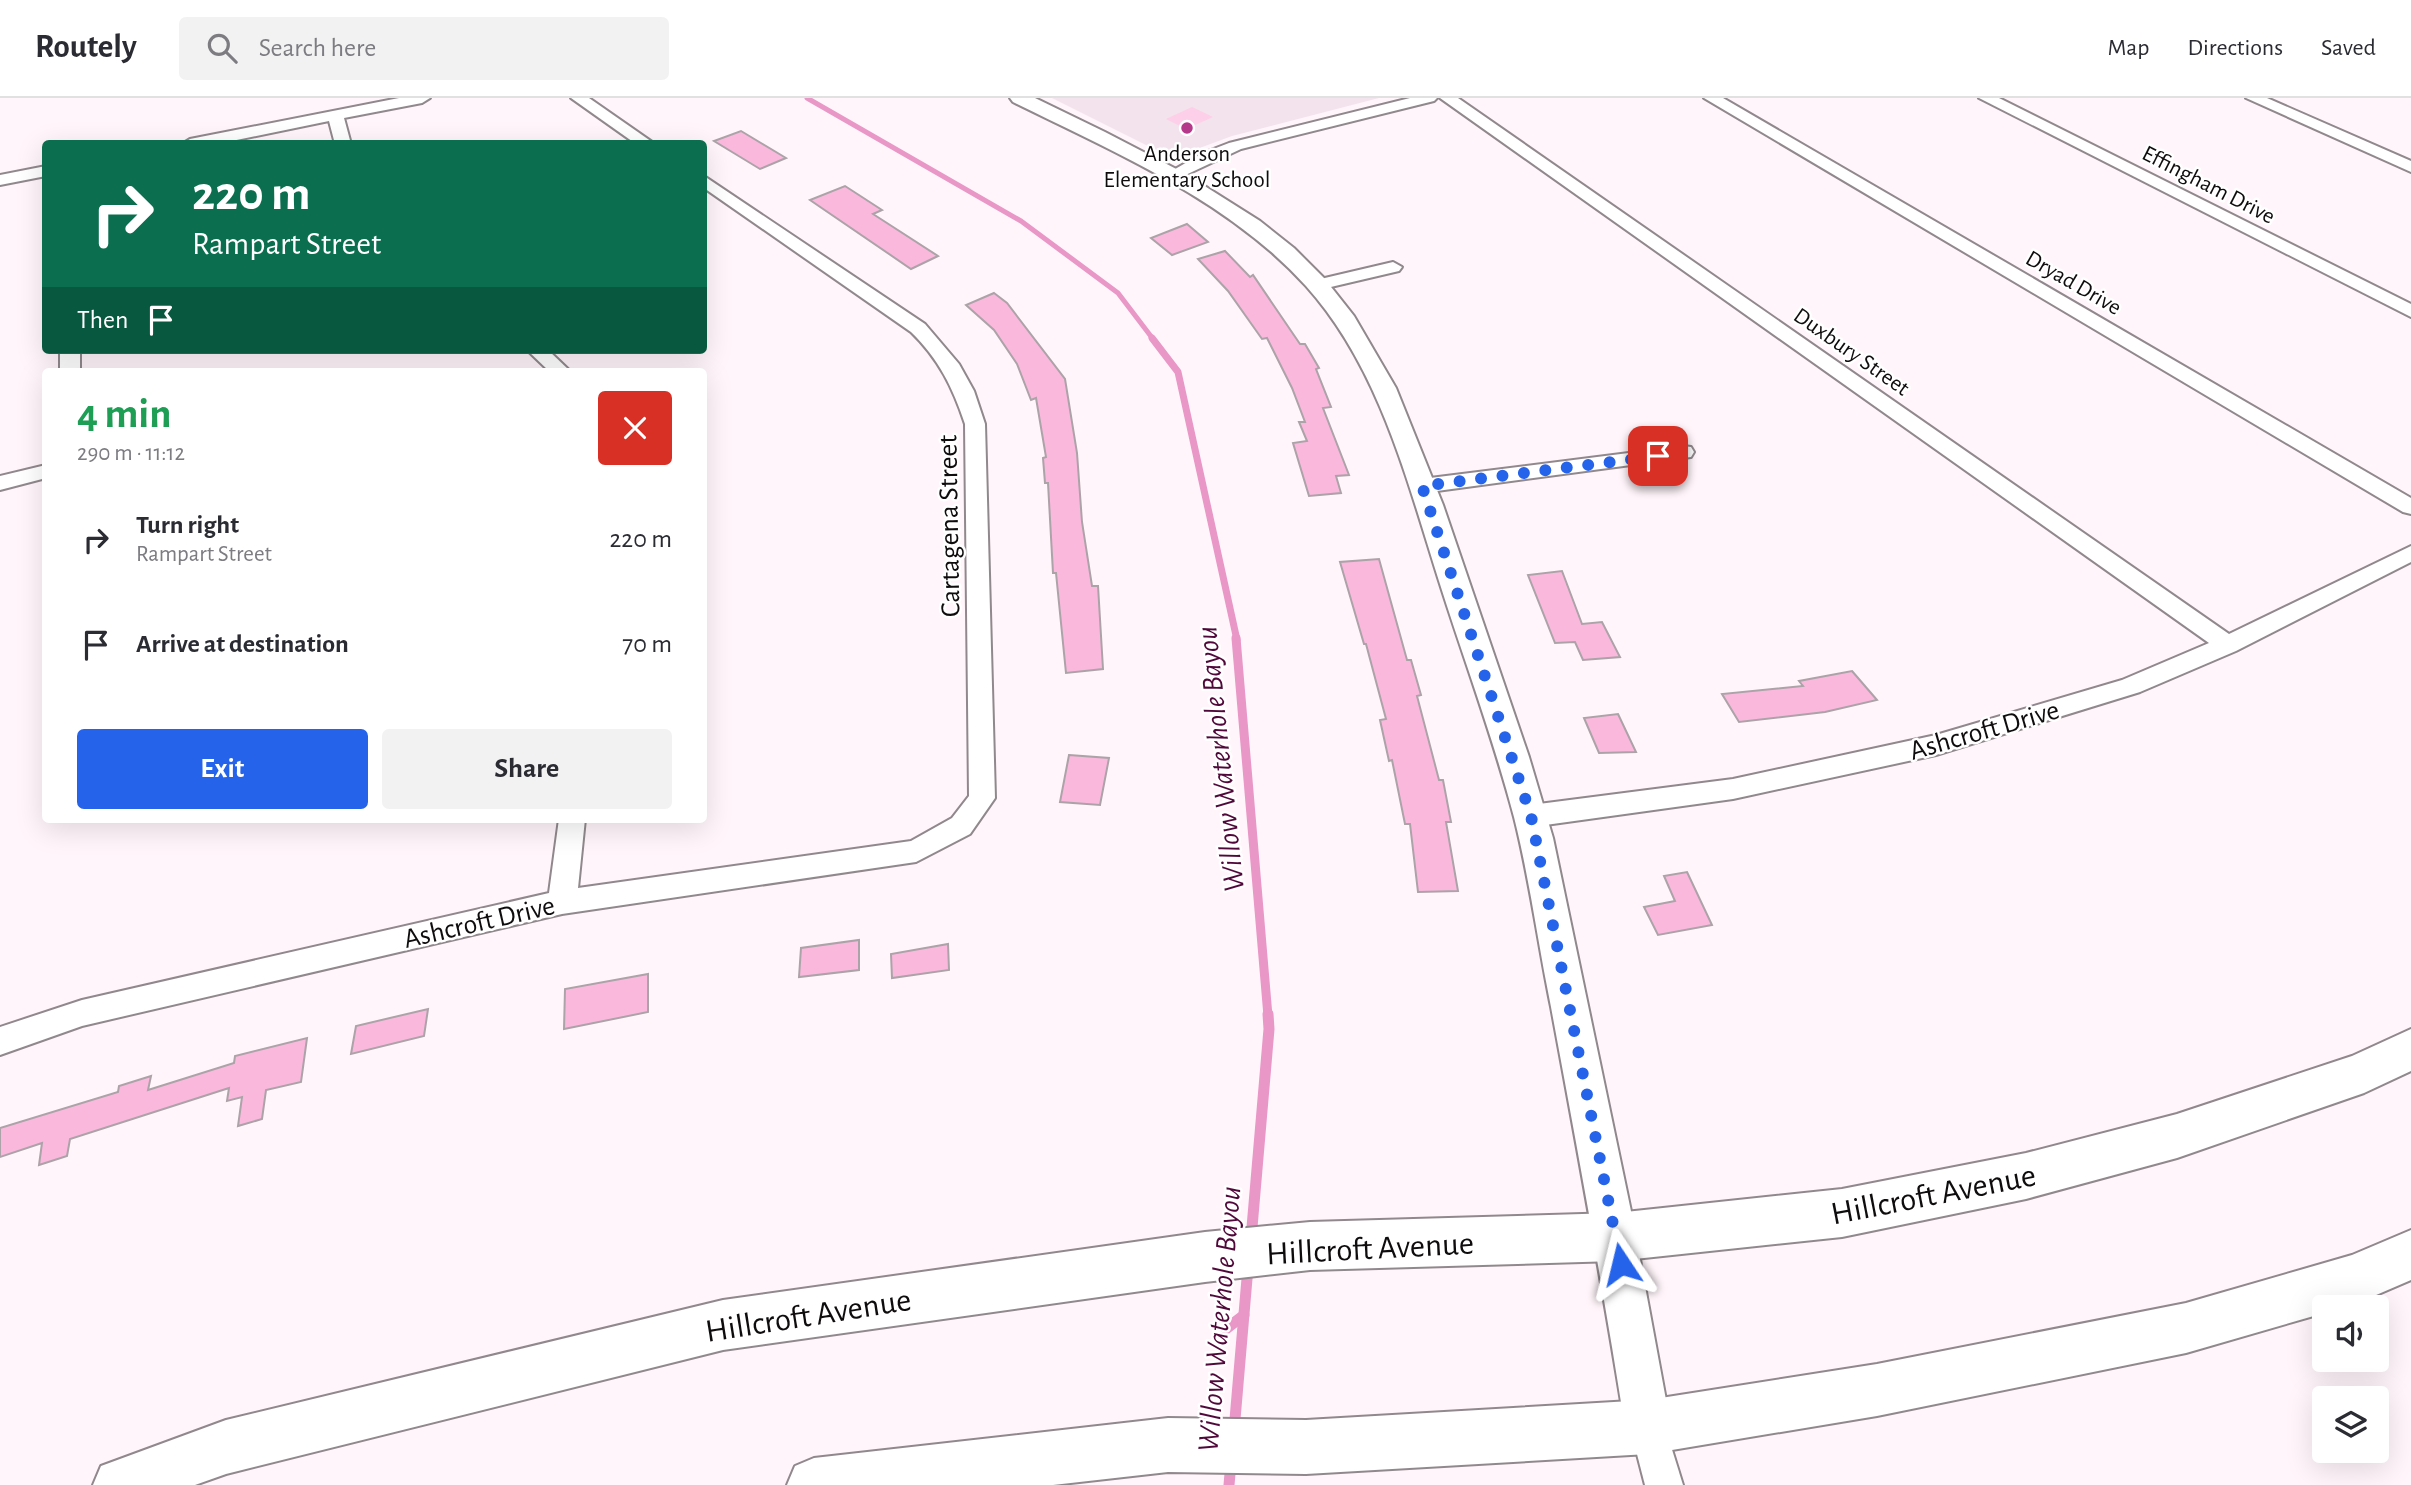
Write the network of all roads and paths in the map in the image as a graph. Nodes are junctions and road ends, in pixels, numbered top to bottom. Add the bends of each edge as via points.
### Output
1 (422, 98) edge
2 (579, 98) edge
3 (1020, 98) edge
4 (1429, 98) edge
5 (1448, 98) edge
6 (1712, 98) edge
7 (1987, 98) edge
8 (2254, 98) edge
9 (2298, 98) edge
10 (2273, 106) junction
11 (335, 115) junction
12 (210, 140) edge
13 (342, 140) edge
14 (641, 140) edge
15 (2411, 167) edge
16 (42, 172) edge
17 (1171, 176) junction
18 (0, 180) edge
19 (707, 183) edge
20 (1393, 267) dead end
21 (1318, 285) junction
22 (2411, 311) edge
23 (540, 354) edge
24 (551, 368) edge
25 (1684, 452) dead end
26 (42, 472) edge
27 (0, 483) edge
28 (1422, 486) junction
29 (2411, 507) edge
30 (2411, 553) edge
31 (2228, 645) junction
32 (1531, 816) junction
33 (572, 823) edge
34 (961, 826) joint
35 (562, 902) junction
36 (0, 1041) edge
37 (2411, 1049) edge
38 (1616, 1237) junction
39 (2411, 1255) edge
40 (1648, 1427) junction
41 (120, 1485) edge
42 (814, 1485) edge
43 (1664, 1485) edge

1 - 11 street
2 - 14 street
3 - 17 street
4 - 17 street via 1236,146
5 - 31 street, Duxbury Street
6 - 29 street, Dryad Drive
7 - 22 street, Effingham Drive
8 - 10 street
9 - 10 street
10 - 15 street
11 - 12 street
11 - 13 street
16 - 18 street
17 - 21 street via 1254,226
19 - 34 street, Cartagena Street via 904,316 929,336 965,389 975,424 982,798
20 - 21 street
21 - 28 street via 1364,347
23 - 24 street
25 - 28 street
26 - 27 street
28 - 32 street
30 - 31 street, Ashcroft Drive
31 - 32 street, Ashcroft Drive via 2131,686 1936,745 1733,789
32 - 38 street
33 - 35 street
34 - 35 street, Ashcroft Drive via 916,851
35 - 36 street, Ashcroft Drive via 82,1013
37 - 38 main road, Hillcroft Avenue via 2364,1073 2177,1136 2026,1176 1842,1213
38 - 40 street
38 - 41 main road, Hillcroft Avenue via 1310,1246 723,1325 226,1447
39 - 40 main road via 2353,1279 2186,1328 1877,1390
40 - 42 main road via 1306,1447 1168,1445
40 - 43 street

